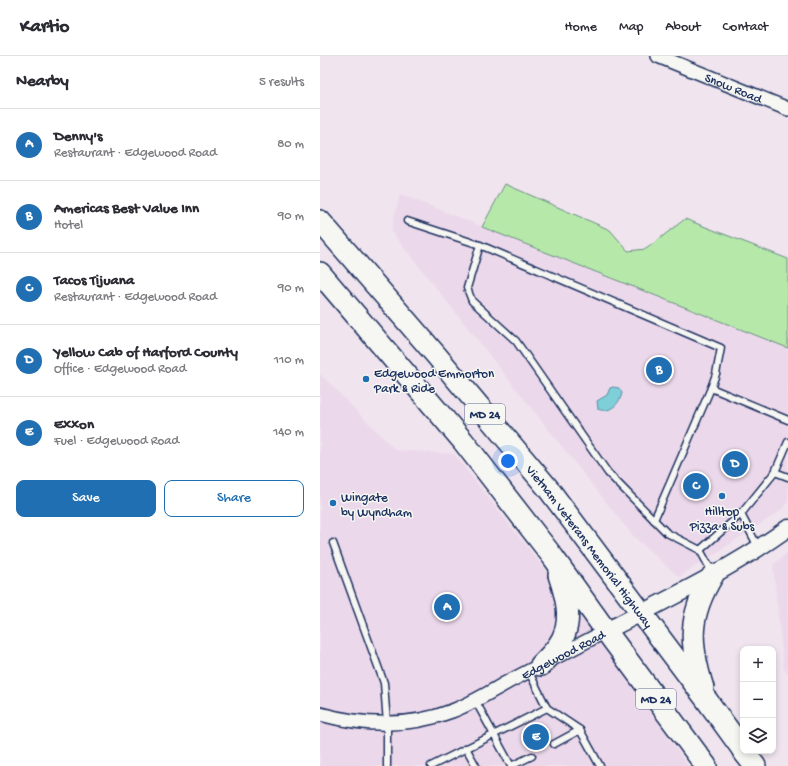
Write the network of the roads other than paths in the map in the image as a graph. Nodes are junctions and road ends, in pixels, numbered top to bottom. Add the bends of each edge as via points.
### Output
1 (658, 56) edge
2 (788, 109) edge
3 (320, 221) edge
4 (406, 221) dead end
5 (480, 245) junction
6 (320, 273) edge
7 (711, 388) junction
8 (788, 420) edge
9 (788, 442) edge
10 (775, 472) junction
11 (788, 477) edge
12 (741, 514) junction
13 (654, 520) junction
14 (788, 528) edge
15 (333, 543) dead end
16 (759, 549) junction
17 (700, 550) junction
18 (553, 557) junction
19 (713, 575) junction
20 (641, 613) junction
21 (606, 631) junction
22 (535, 668) junction
23 (706, 699) junction
24 (475, 700) junction
25 (547, 708) junction
26 (320, 714) edge
27 (387, 724) junction
28 (580, 730) junction
29 (494, 735) junction
30 (554, 744) dead end
31 (740, 747) edge
32 (466, 748) junction
33 (745, 754) edge
34 (532, 756) dead end
35 (387, 766) edge
36 (431, 766) edge
37 (476, 766) edge
38 (511, 766) edge
39 (600, 766) edge
40 (706, 766) edge
41 (755, 766) edge

1 - 2 street, Snow Road
3 - 20 highway, Vietnam Veterans Memorial Highway / MD 24 via 546,487
4 - 5 lane
5 - 7 lane via 721,348
5 - 13 lane via 467,288 472,301 516,342 608,473
6 - 18 highway, MD 24 via 463,441
7 - 8 lane
7 - 13 lane
9 - 10 lane
10 - 11 lane
10 - 12 lane
12 - 16 lane
12 - 17 lane
13 - 17 lane via 667,533
14 - 16 street, Edgewood Road
15 - 27 lane via 384,683
16 - 19 street, Edgewood Road
17 - 19 lane
18 - 21 highway, MD 24
18 - 22 highway via 566,595 568,624 558,646
19 - 20 street, Edgewood Road
19 - 23 highway via 698,604 693,632 693,648
20 - 21 street, Edgewood Road
20 - 23 highway, Vietnam Veterans Memorial Highway / MD 24
21 - 22 street, Edgewood Road
21 - 40 highway, MD 24
22 - 24 street, Edgewood Road
22 - 25 lane
23 - 31 highway, Vietnam Veterans Memorial Highway / MD 24
24 - 27 street, Edgewood Road via 431,718
24 - 29 lane
25 - 28 lane
25 - 29 lane
26 - 27 street, Edgewood Road via 367,724
27 - 35 lane
28 - 30 lane
28 - 39 lane
29 - 32 lane
29 - 38 lane
32 - 36 lane
32 - 37 lane
33 - 41 highway, Vietnam Veterans Memorial Highway / MD 24
34 - 38 lane

